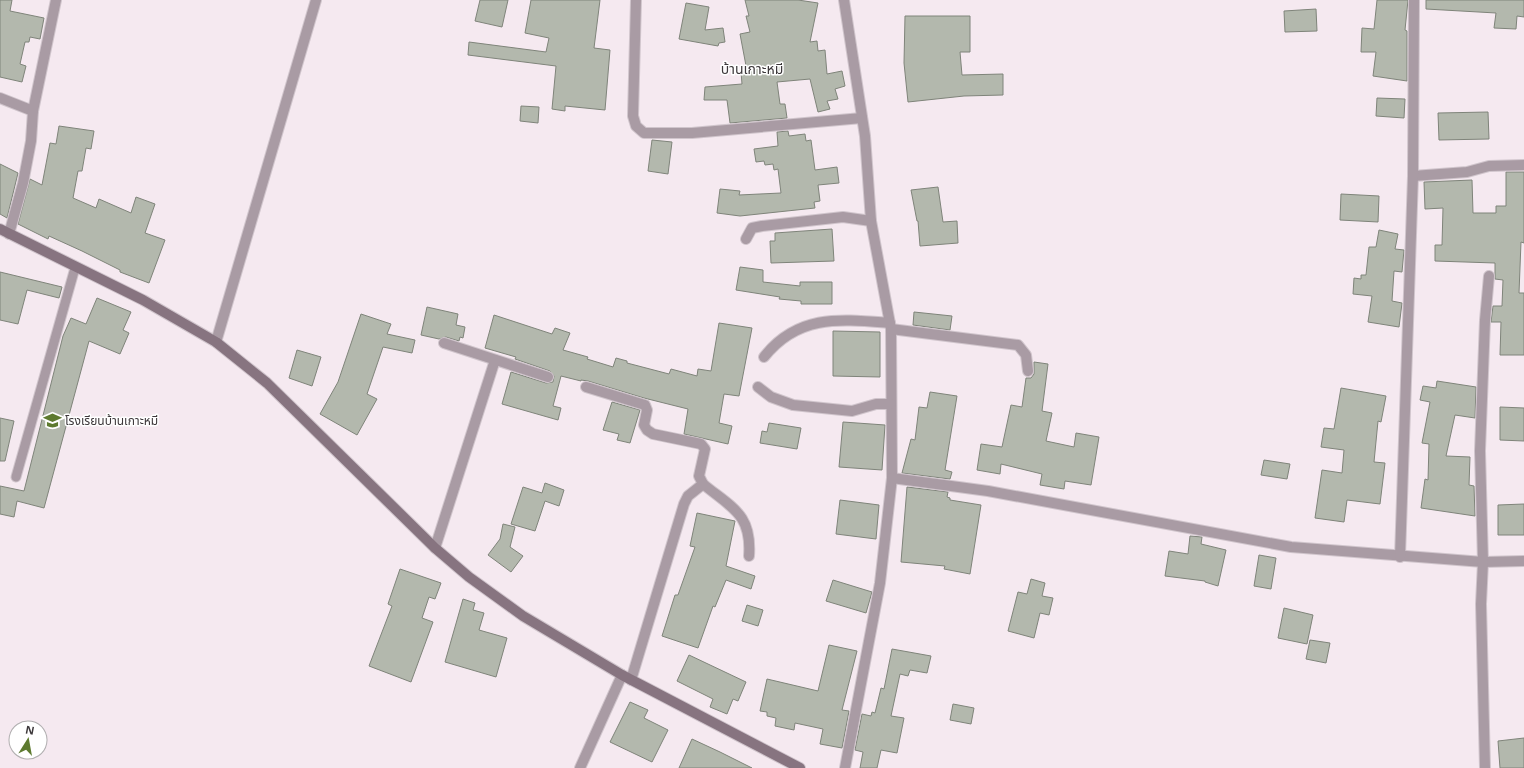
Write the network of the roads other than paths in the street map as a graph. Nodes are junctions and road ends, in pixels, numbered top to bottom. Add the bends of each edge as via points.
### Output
1 (56, 0) edge
2 (316, 0) edge
3 (636, 0) edge
4 (844, 0) edge
5 (1414, 0) edge
6 (0, 98) edge
7 (33, 111) junction
8 (862, 118) junction
9 (1524, 165) edge
10 (1413, 176) junction
11 (871, 221) junction
12 (4, 232) edge
13 (746, 239) dead end
14 (75, 268) junction
15 (1489, 276) dead end
16 (890, 326) junction
17 (216, 342) junction
18 (444, 344) dead end
19 (764, 357) dead end
20 (495, 360) junction
21 (1028, 371) dead end
22 (548, 377) dead end
23 (586, 387) dead end
24 (758, 387) dead end
25 (891, 404) junction
26 (16, 477) dead end
27 (892, 478) junction
28 (703, 484) junction
29 (435, 548) junction
30 (749, 556) dead end
31 (1400, 557) junction
32 (1524, 561) edge
33 (1483, 562) junction
34 (627, 677) junction
35 (580, 768) edge
36 (800, 768) edge
37 (845, 768) edge
38 (1486, 768) edge

1 - 7 street
2 - 17 street
3 - 8 street via 633,116 638,130 644,133 692,133
4 - 8 street
5 - 10 street
6 - 7 street
7 - 12 street via 24,183
8 - 11 street
9 - 10 street via 1490,166 1467,172
10 - 31 street
11 - 13 street via 843,217 762,226 752,228
11 - 16 street
12 - 14 street
14 - 17 street via 143,300
14 - 26 lane
15 - 33 street via 1480,451
16 - 19 street via 840,321 805,326 785,336
16 - 21 street via 1014,343 1022,348 1026,355
16 - 25 street
17 - 29 street via 267,383
18 - 20 street
20 - 22 street
20 - 29 street
23 - 28 street via 645,406 648,410 644,425 653,434 704,446 699,476
24 - 25 street via 771,397 793,405 852,411 876,404
25 - 27 street
27 - 31 street via 988,491 1291,547
27 - 37 street via 880,583
28 - 30 street via 744,520 750,537
28 - 34 street via 688,496 684,504
29 - 34 street via 469,577 523,616
31 - 33 street
32 - 33 street
33 - 38 street via 1481,604
34 - 35 street
34 - 36 street

